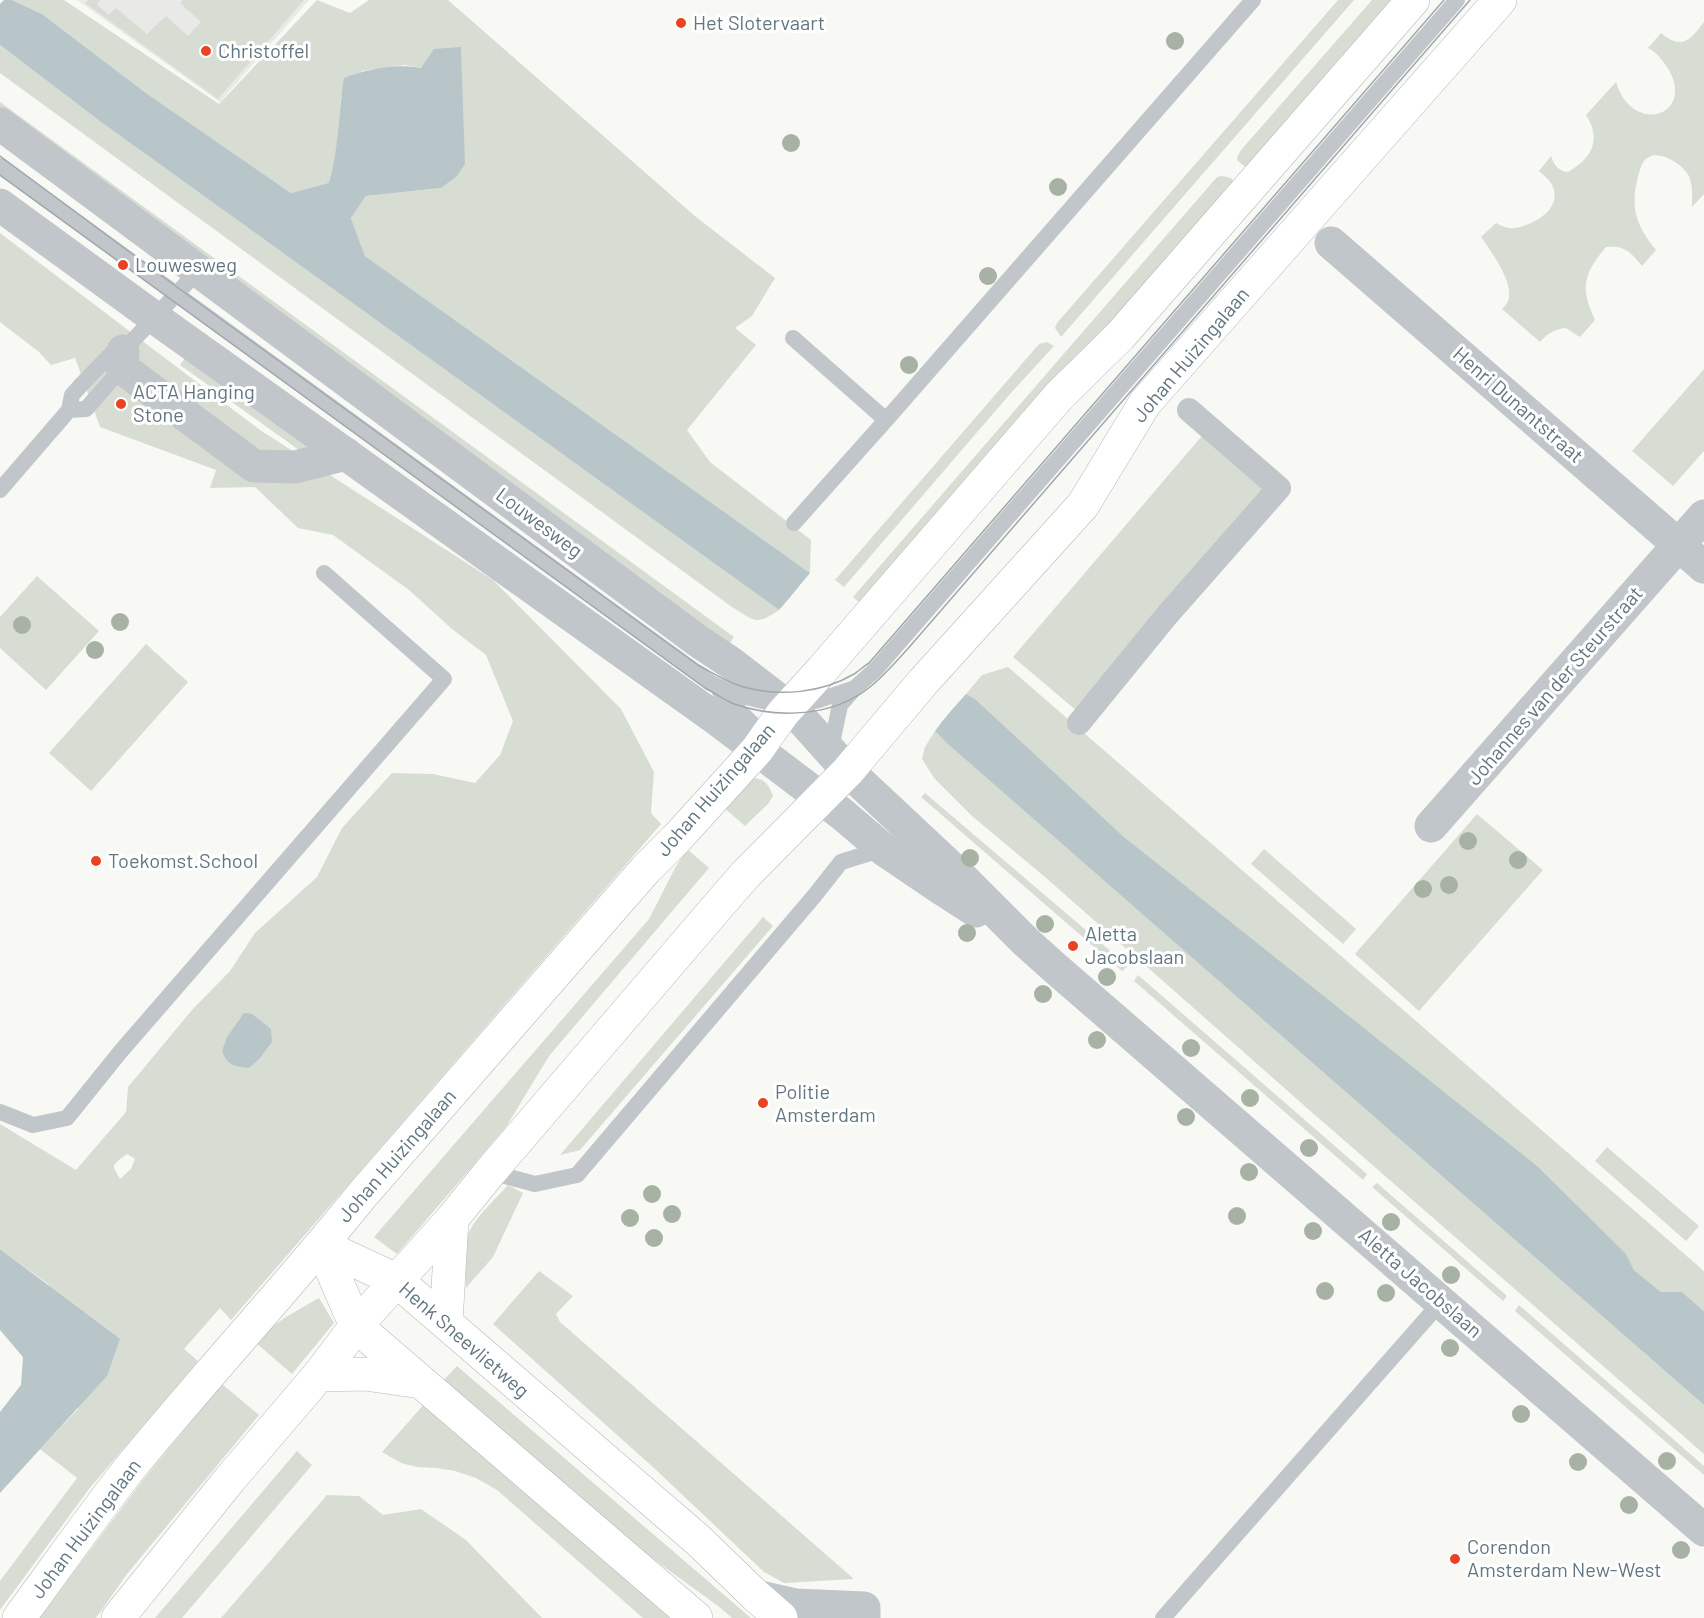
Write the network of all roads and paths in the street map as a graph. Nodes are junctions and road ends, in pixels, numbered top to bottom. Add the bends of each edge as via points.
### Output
1 (1254, 0) edge
2 (1413, 0) edge
3 (1457, 0) edge
4 (1500, 0) edge
5 (0, 124) edge
6 (0, 166) edge
7 (0, 205) edge
8 (1331, 243) dead end
9 (188, 283) junction
10 (155, 318) junction
11 (793, 338) dead end
12 (123, 359) junction
13 (1189, 410) dead end
14 (886, 420) junction
15 (346, 454) junction
16 (0, 490) edge
17 (1704, 516) edge
18 (794, 523) dead end
19 (1679, 545) junction
20 (1704, 567) edge
21 (324, 573) dead end
22 (711, 683) junction
23 (856, 687) junction
24 (789, 706) junction
25 (1079, 723) dead end
26 (761, 743) junction
27 (839, 762) junction
28 (820, 798) junction
29 (1431, 826) dead end
30 (883, 849) junction
31 (1026, 942) junction
32 (0, 1112) edge
33 (490, 1172) junction
34 (452, 1219) junction
35 (321, 1245) junction
36 (396, 1281) junction
37 (1441, 1302) junction
38 (446, 1323) junction
39 (356, 1326) junction
40 (319, 1375) junction
41 (421, 1382) junction
42 (1704, 1530) edge
43 (756, 1596) junction
44 (19, 1618) edge
45 (118, 1618) edge
46 (696, 1618) edge
47 (781, 1618) edge
48 (864, 1618) edge
49 (1163, 1618) edge

1 - 14 lane
2 - 24 main road, Johan Huizingalaan
3 - 23 lane, Johan Huizingalaan via 881,663
4 - 27 main road, Johan Huizingalaan via 1146,403 1083,505 915,692
5 - 9 street, Louwesweg
6 - 9 lane, Louwesweg
7 - 10 street
8 - 19 street, Henri Dunantstraat
9 - 10 lane
9 - 22 lane, Louwesweg
9 - 24 street, Louwesweg
10 - 12 lane
10 - 15 street
11 - 14 lane
12 - 15 street via 254,466 295,466
12 - 16 lane via 86,410 69,410
13 - 25 street, Johan Huizingalaan via 1279,488
14 - 18 lane
15 - 26 street via 672,687
17 - 19 street, Johannes van der Steurstraat
19 - 20 street, Henri Dunantstraat
19 - 29 street, Johannes van der Steurstraat
21 - 32 lane via 444,679 66,1118 33,1125
22 - 24 lane, Louwesweg via 749,698
22 - 26 lane
23 - 24 lane, Johan Huizingalaan
23 - 27 lane, Johan Huizingalaan via 840,705
24 - 26 main road, Johan Huizingalaan
24 - 27 street, Louwesweg
26 - 28 street, Aletta Jacobslaan
26 - 35 main road, Johan Huizingalaan via 638,878
27 - 28 main road, Johan Huizingalaan
27 - 31 street, Aletta Jacobslaan
28 - 30 street, Aletta Jacobslaan
28 - 33 main road, Johan Huizingalaan via 738,882
30 - 31 street, Aletta Jacobslaan
30 - 33 lane via 841,862 577,1175 535,1184
31 - 37 street, Aletta Jacobslaan
33 - 34 main road, Johan Huizingalaan
34 - 36 main road, Johan Huizingalaan
34 - 38 main road
35 - 36 main road, Henk Sneevlietweg
35 - 39 main road
35 - 44 main road, Johan Huizingalaan via 129,1470
36 - 38 main road, Henk Sneevlietweg
36 - 39 main road, Johan Huizingalaan
37 - 42 street, Aletta Jacobslaan
37 - 49 lane
38 - 43 main road, Henk Sneevlietweg via 698,1540
39 - 40 main road, Johan Huizingalaan
39 - 41 main road
40 - 41 main road via 365,1374
40 - 45 main road, Johan Huizingalaan
41 - 46 main road
43 - 47 main road, Henk Sneevlietweg
43 - 48 street via 796,1605 864,1608

